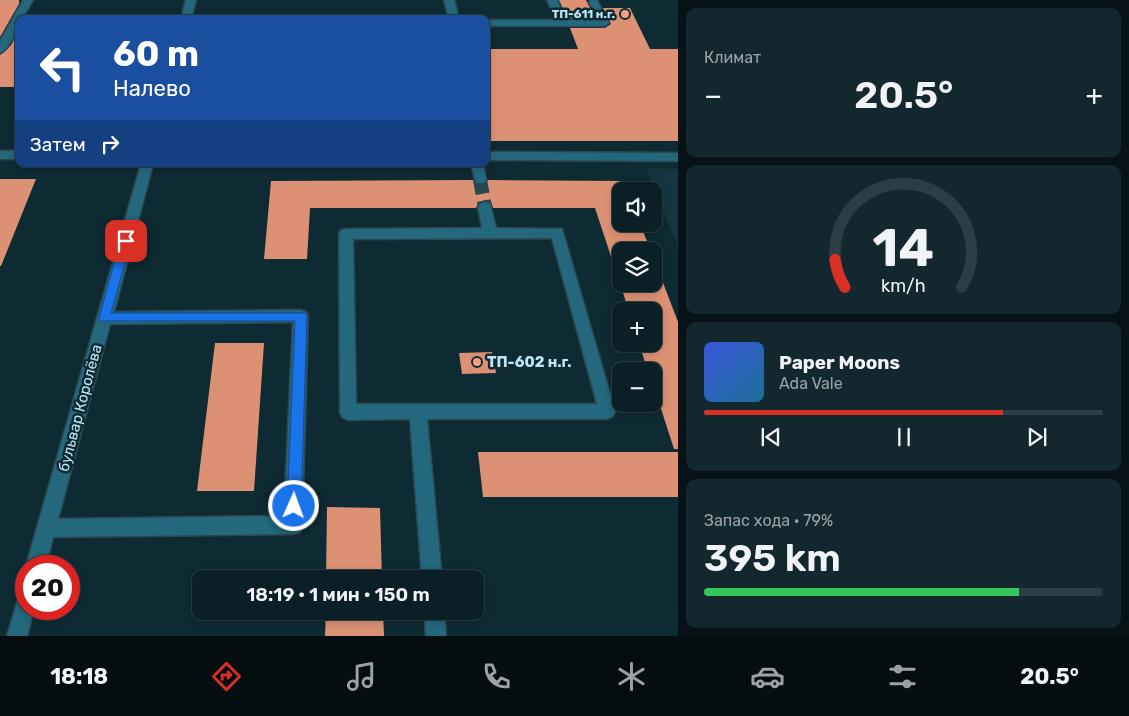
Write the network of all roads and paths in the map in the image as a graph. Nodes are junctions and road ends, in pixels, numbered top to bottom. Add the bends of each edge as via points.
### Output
1 (28, 0) edge
2 (191, 0) edge
3 (449, 0) edge
4 (552, 0) edge
5 (594, 2) dead end
6 (20, 15) edge
7 (187, 15) edge
8 (453, 15) edge
9 (490, 22) edge
10 (562, 22) junction
11 (15, 23) edge
12 (0, 50) edge
13 (0, 155) edge
14 (15, 155) edge
15 (490, 156) edge
16 (678, 157) edge
17 (146, 167) edge
18 (478, 167) edge
19 (480, 180) tunnel mouth
20 (485, 208) tunnel mouth
21 (490, 234) junction
22 (104, 318) junction
23 (418, 412) junction
24 (47, 528) junction
25 (39, 555) edge
26 (431, 570) edge
27 (21, 620) edge
28 (435, 620) edge
29 (17, 636) edge
30 (436, 636) edge

1 - 6 street
2 - 7 street
3 - 8 street
4 - 10 street
5 - 10 street via 604,22
9 - 10 street
11 - 12 street
13 - 14 street
15 - 16 street
17 - 22 street, бульвар Королёва
18 - 19 street
20 - 21 street
21 - 23 street via 346,234 348,412
21 - 23 street via 557,234 607,411
22 - 24 street, бульвар Королёва
22 - 24 street via 301,316 293,525
23 - 26 street
24 - 25 street, бульвар Королёва
27 - 29 street
28 - 30 street

